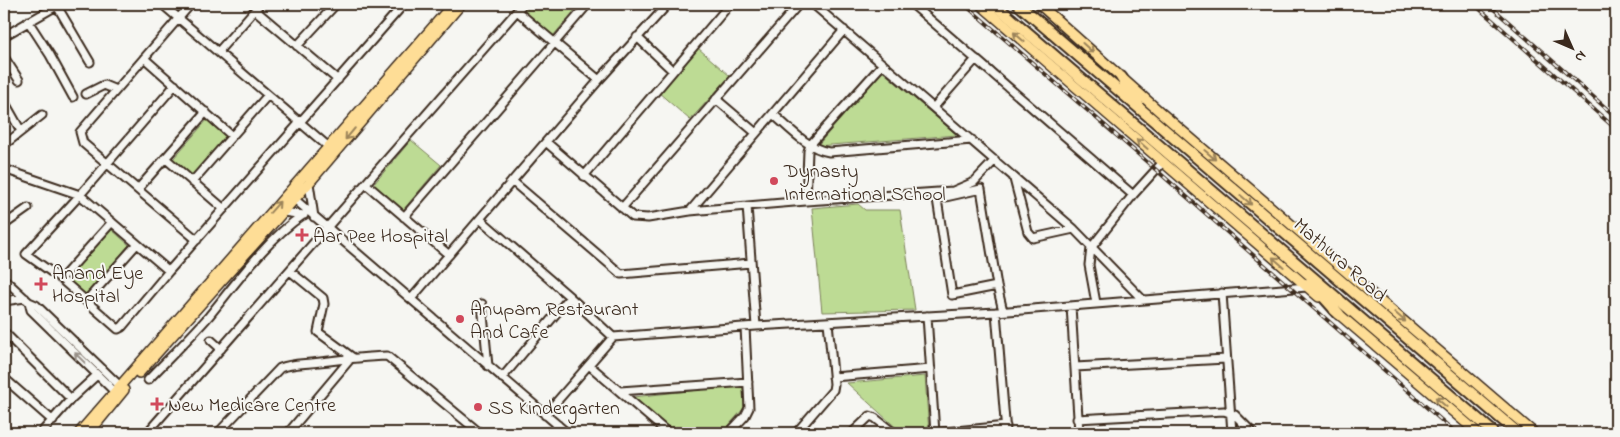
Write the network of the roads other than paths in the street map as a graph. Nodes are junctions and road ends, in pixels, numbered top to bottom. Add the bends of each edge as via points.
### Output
1 (162, 4) edge
2 (191, 4) edge
3 (260, 4) edge
4 (336, 4) edge
5 (404, 4) edge
6 (453, 4) edge
7 (461, 4) edge
8 (524, 4) edge
9 (588, 4) edge
10 (668, 4) edge
11 (730, 4) edge
12 (799, 4) edge
13 (813, 4) edge
14 (912, 4) edge
15 (980, 4) edge
16 (994, 4) edge
17 (1018, 4) edge
18 (1039, 4) edge
19 (58, 5) edge
20 (255, 10) junction
21 (517, 11) junction
22 (179, 18) junction
23 (28, 21) junction
24 (844, 30) junction
25 (4, 36) edge
26 (637, 37) junction
27 (555, 42) junction
28 (297, 46) junction
29 (218, 52) junction
30 (4, 58) edge
31 (144, 58) junction
32 (976, 59) junction
33 (90, 62) dead end
34 (883, 64) junction
35 (673, 71) junction
36 (1121, 77) junction
37 (19, 80) dead end
38 (338, 80) junction
39 (599, 80) junction
40 (175, 85) junction
41 (116, 90) junction
42 (86, 94) dead end
43 (268, 95) junction
44 (73, 97) dead end
45 (716, 99) junction
46 (4, 101) edge
47 (934, 107) junction
48 (206, 112) junction
49 (1142, 112) junction
50 (773, 114) junction
51 (42, 115) dead end
52 (300, 123) junction
53 (21, 131) junction
54 (756, 134) junction
55 (232, 136) junction
56 (972, 140) junction
57 (546, 142) junction
58 (4, 145) edge
59 (810, 146) junction
60 (332, 149) junction
61 (165, 158) junction
62 (995, 160) junction
63 (107, 162) junction
64 (1163, 162) junction
65 (4, 169) edge
66 (584, 176) junction
67 (1014, 178) junction
68 (512, 181) junction
69 (192, 182) junction
70 (309, 183) junction
71 (366, 184) junction
72 (138, 189) junction
73 (80, 195) junction
74 (1133, 195) junction
75 (291, 197) junction
76 (806, 201) junction
77 (747, 206) junction
78 (28, 208) dead end
79 (622, 208) junction
80 (224, 209) junction
81 (283, 212) junction
82 (690, 212) junction
83 (303, 215) junction
84 (314, 217) junction
85 (404, 217) junction
86 (480, 219) junction
87 (112, 222) junction
88 (4, 225) edge
89 (328, 228) junction
90 (1074, 229) junction
91 (197, 240) junction
92 (137, 244) junction
93 (1091, 248) junction
94 (449, 255) junction
95 (1290, 258) junction
96 (751, 263) junction
97 (169, 271) junction
98 (290, 271) junction
99 (4, 279) edge
100 (61, 279) junction
101 (997, 286) junction
102 (1307, 287) junction
103 (1222, 293) junction
104 (570, 297) junction
105 (411, 299) junction
106 (4, 300) edge
107 (27, 300) junction
108 (1143, 300) junction
109 (86, 301) junction
110 (482, 304) dead end
111 (1096, 304) junction
112 (1070, 306) junction
113 (999, 312) junction
114 (1338, 314) junction
115 (927, 316) junction
116 (828, 322) junction
117 (756, 326) junction
118 (745, 327) junction
119 (4, 332) edge
120 (613, 337) junction
121 (212, 340) dead end
122 (221, 349) junction
123 (352, 357) junction
124 (1226, 359) junction
125 (589, 365) junction
126 (488, 366) junction
127 (1075, 367) junction
128 (931, 369) junction
129 (97, 375) junction
130 (4, 378) edge
131 (502, 378) junction
132 (833, 378) junction
133 (148, 380) dead end
134 (748, 382) junction
135 (119, 391) junction
136 (620, 391) junction
137 (71, 399) junction
138 (1230, 412) junction
139 (545, 415) junction
140 (1077, 420) junction
141 (52, 421) junction
142 (558, 425) junction
143 (1006, 430) edge
144 (91, 432) edge
145 (291, 432) edge
146 (41, 433) edge
147 (79, 433) edge
148 (147, 433) edge
149 (218, 433) edge
150 (480, 433) edge
151 (551, 433) edge
152 (567, 433) edge
153 (668, 433) edge
154 (729, 433) edge
155 (796, 433) edge
156 (852, 433) edge
157 (894, 433) edge
158 (935, 433) edge
159 (1079, 433) edge
160 (1232, 433) edge
161 (1253, 433) edge
162 (1478, 433) edge
163 (1494, 433) edge
164 (1518, 433) edge
165 (1534, 433) edge

1 - 22 street
2 - 22 street
3 - 20 street
4 - 28 street
5 - 38 street
6 - 60 main road
7 -> 60 main road
8 - 21 street
9 - 27 street
10 - 26 street
11 - 35 street
12 - 45 street
13 - 24 street
14 - 32 street
64 -> 15 main road
16 - 95 highway, Mathura Road
17 - 49 highway, Mathura Road
18 -> 36 main road
19 - 23 street
19 - 33 street
20 - 28 street
20 - 29 street
21 - 27 street
21 - 71 street
22 - 29 street
22 - 31 street
23 - 25 street
23 - 44 street
24 - 34 street
24 - 50 street
26 - 35 street
26 - 39 street
27 - 39 street
27 - 85 street
28 - 38 street
29 - 43 street
30 - 37 street
31 - 40 street
31 - 41 street
32 - 47 street
32 - 74 street
34 - 47 street
34 - 59 street
35 - 66 street
36 - 49 highway
36 -> 165 main road
38 - 52 street
39 - 57 street
40 - 48 street
40 - 63 street
41 - 42 street via 104,85
41 - 63 street via 80,132 83,143
43 - 52 street
43 - 55 street
45 - 54 street
45 - 79 street
46 - 53 street
47 - 56 street
48 - 55 street
48 - 61 street
49 -> 164 highway, Mathura Road
50 - 54 street
50 - 59 street
51 - 53 street
52 - 60 street
52 - 80 street
53 - 58 street
54 - 82 street
55 - 69 street
56 - 59 street via 829,152
56 - 62 street
57 - 66 street
57 - 68 street
59 - 76 street
60 - 70 main road
60 - 75 main road
61 - 69 street
61 - 72 street
62 - 67 street
62 - 76 street via 974,182 954,191
63 - 72 street
63 - 73 street
64 - 74 street
102 -> 64 main road
65 - 73 street
66 - 79 street
67 - 90 street
67 - 90 street via 1028,232 1033,238
68 - 86 street
68 - 96 street via 621,274
69 - 80 street
70 - 75 main road
70 - 84 street
71 - 85 street
71 - 89 street
72 - 91 street
73 - 87 street
73 - 100 street via 26,254
74 - 93 street
75 - 81 main road
75 - 84 street
135 -> 75 main road
76 - 77 street
77 - 82 street
77 - 96 street
78 - 88 street
79 - 82 street via 633,217 648,218
80 - 91 street
81 - 83 street
81 - 135 main road
83 - 84 street
83 - 133 street via 282,231 198,329
84 - 89 street
85 - 94 street
86 - 94 street
86 - 104 street
87 - 92 street
87 - 100 street
89 - 98 street
89 - 105 street
90 - 93 street
91 - 97 street
92 - 97 street
92 - 109 street
93 - 108 street
93 - 111 street via 1090,265
94 - 105 street
95 - 114 highway
95 - 163 highway
96 - 117 street
97 - 109 street via 118,329
98 - 122 street
98 - 123 street via 323,298 318,332
99 - 107 street
100 - 109 street
101 - 101 street via 981,189 937,199 952,295
101 - 113 street
102 - 103 street
102 - 114 main road
103 - 108 street
103 - 124 street
104 - 120 street
104 - 131 street
105 - 126 street
106 - 107 street
129 -> 107 street via 31,310
107 - 135 street via 36,304
108 - 111 street
110 - 126 street
111 - 112 street
112 - 113 street
112 - 127 street
113 - 115 street
113 - 143 street
162 -> 114 main road
115 - 116 street
115 - 128 street
116 - 117 street
116 - 132 street
117 - 118 street
118 - 120 street
118 - 134 street
119 - 137 street
120 - 125 street
121 - 122 street
122 - 148 street
123 - 145 street
123 - 149 street via 288,364 280,368
123 - 150 street via 387,356
124 - 127 street
124 - 138 street
125 - 136 street
125 - 139 street
126 - 131 street
127 - 140 street
128 - 132 street
128 - 158 street
129 - 135 street
129 - 137 street
130 - 141 street
131 - 139 street
132 - 155 street via 833,390
134 - 136 street
134 - 154 street via 749,408
135 - 144 main road
135 - 147 main road
136 - 153 street
137 - 141 street
138 - 140 street
138 - 160 street
138 - 161 street
139 - 142 street
140 - 159 street
141 - 146 street
142 - 151 street
142 - 152 street
143 - 158 street
156 - 157 street via 870,416

